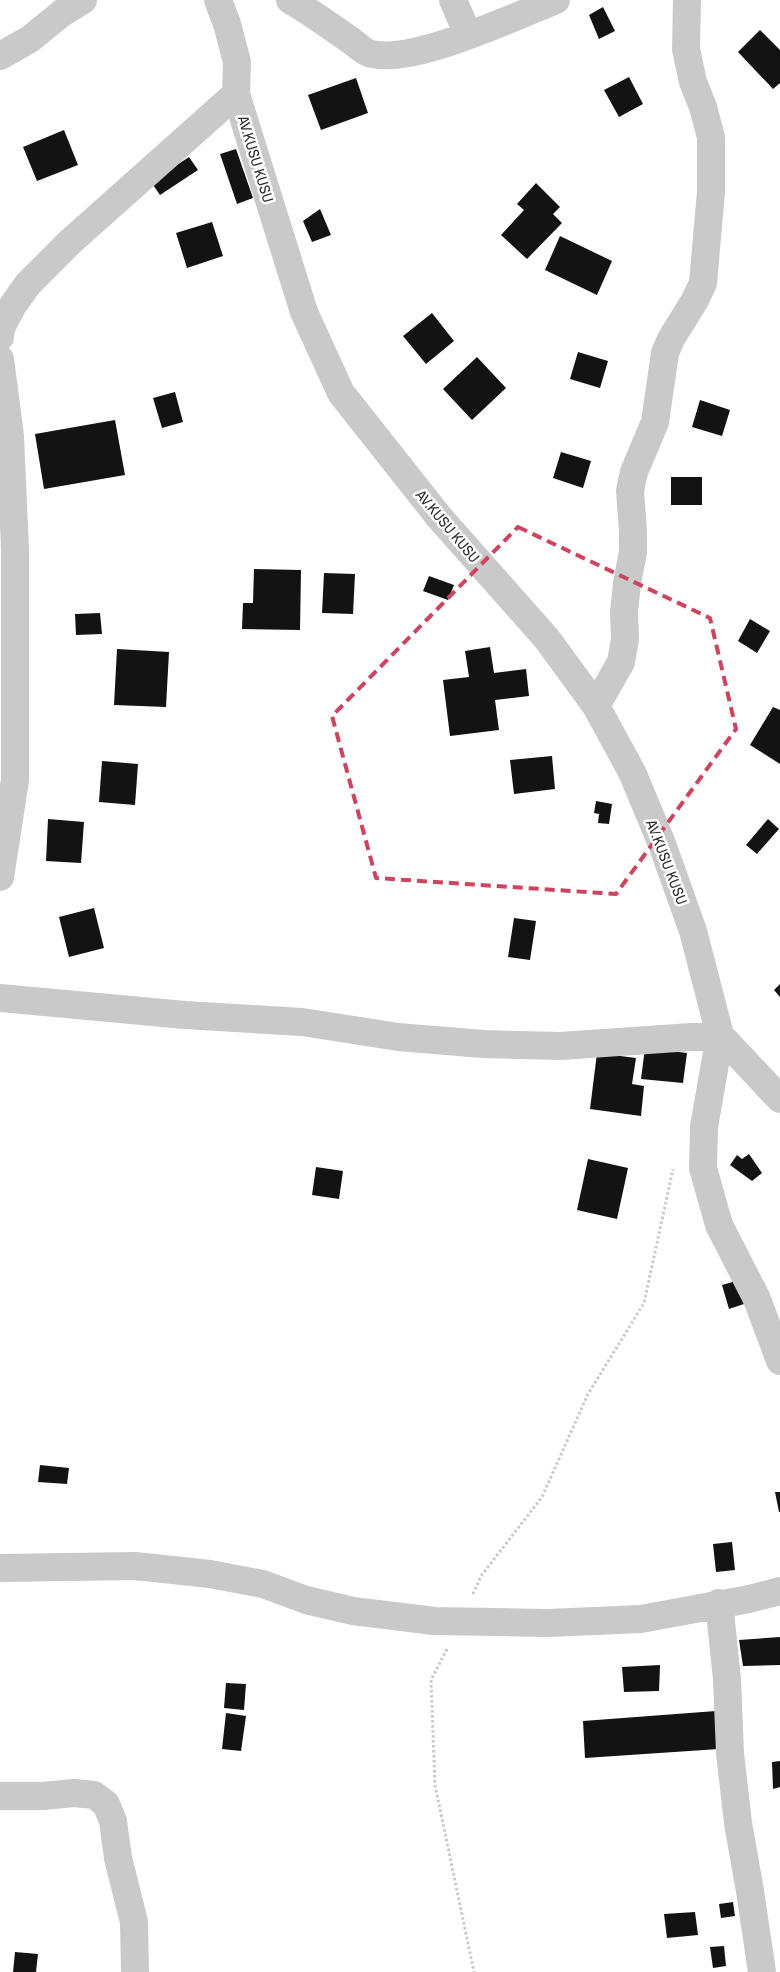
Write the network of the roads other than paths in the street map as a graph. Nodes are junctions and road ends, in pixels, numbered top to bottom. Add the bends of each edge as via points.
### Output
1 (83, 0) edge
2 (218, 0) edge
3 (290, 0) edge
4 (453, 0) edge
5 (556, 0) edge
6 (687, 0) edge
7 (468, 35) junction
8 (0, 56) edge
9 (236, 94) junction
10 (0, 337) edge
11 (0, 359) edge
12 (5, 436) edge
13 (596, 706) junction
14 (0, 877) edge
15 (0, 998) edge
16 (720, 1035) junction
17 (780, 1099) edge
18 (780, 1361) edge
19 (0, 1568) edge
20 (780, 1591) edge
21 (719, 1603) junction
22 (0, 1796) edge
23 (136, 1972) edge
24 (762, 1972) edge

1 - 8 street via 30,39
2 - 9 street, AV.KUSU KUSU via 237,62
3 - 7 street via 370,54 397,56
4 - 7 street
5 - 7 street
6 - 13 street via 686,49 711,138 711,192 702,283 696,300 665,353 655,422 634,472 630,491 633,552 624,612 625,639 621,662
9 - 10 street via 70,242 28,284 12,305
9 - 13 street, AV.KUSU KUSU via 304,312 341,393 439,517 547,639
11 - 12 street
12 - 14 street via 15,548 15,780
13 - 16 street, AV.KUSU KUSU via 632,772 662,844 693,931
15 - 16 street via 302,1022 483,1044 561,1046
16 - 17 street
16 - 18 street via 704,1127 703,1168 720,1225 757,1299
19 - 21 street via 136,1566 210,1574 263,1584 306,1600 353,1611 434,1621 548,1623 642,1619
20 - 21 street
21 - 24 street via 738,1823
22 - 23 street via 74,1793 94,1795 106,1804 113,1821 118,1858 134,1922

